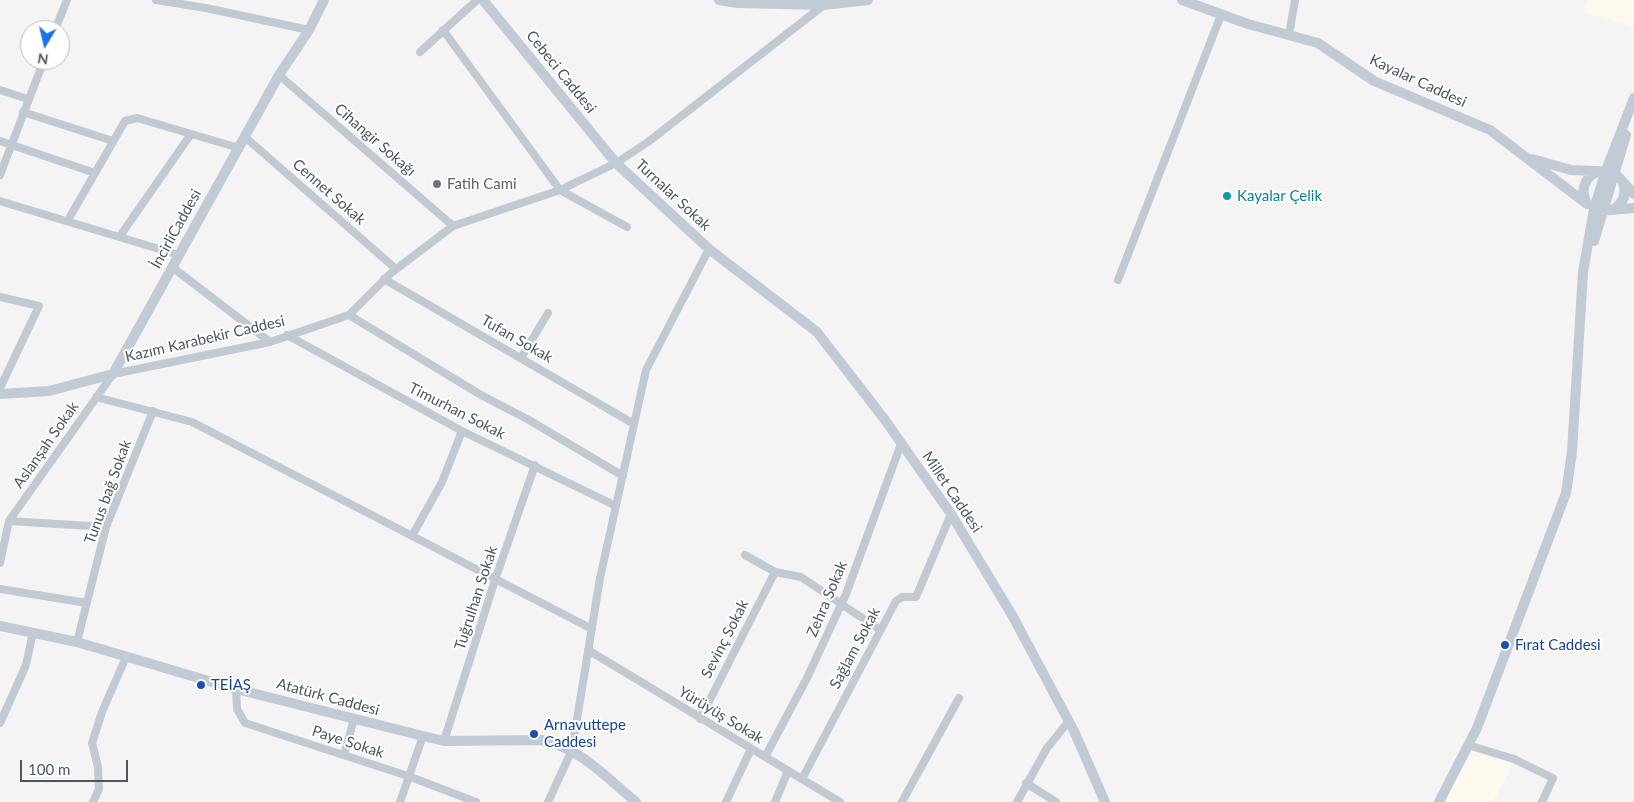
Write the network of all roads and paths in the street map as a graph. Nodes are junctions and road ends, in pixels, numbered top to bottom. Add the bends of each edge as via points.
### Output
1 (67, 0) edge
2 (156, 0) edge
3 (324, 0) edge
4 (477, 0) edge
5 (483, 0) edge
6 (719, 0) edge
7 (868, 0) edge
8 (1182, 0) edge
9 (1295, 0) edge
10 (808, 3) edge
11 (207, 4) edge
12 (824, 6) junction
13 (1221, 15) junction
14 (59, 20) edge
15 (309, 30) junction
16 (443, 30) junction
17 (1289, 35) junction
18 (420, 52) dead end
19 (40, 70) edge
20 (279, 75) junction
21 (0, 90) edge
22 (1634, 98) edge
23 (28, 100) junction
24 (1634, 109) edge
25 (23, 112) junction
26 (191, 134) junction
27 (245, 137) junction
28 (0, 141) edge
29 (113, 141) junction
30 (12, 145) junction
31 (238, 148) junction
32 (1526, 157) junction
33 (616, 163) junction
34 (95, 173) junction
35 (1610, 174) junction
36 (0, 175) edge
37 (560, 190) junction
38 (1634, 194) edge
39 (0, 201) edge
40 (1634, 208) edge
41 (1599, 209) junction
42 (68, 220) junction
43 (453, 226) junction
44 (627, 227) dead end
45 (120, 236) junction
46 (709, 249) junction
47 (179, 255) junction
48 (172, 267) junction
49 (396, 269) junction
50 (384, 280) junction
51 (1118, 280) dead end
52 (0, 297) edge
53 (548, 313) dead end
54 (349, 315) junction
55 (287, 335) junction
56 (270, 342) junction
57 (521, 358) junction
58 (113, 374) junction
59 (0, 388) edge
60 (0, 394) edge
61 (96, 397) junction
62 (154, 411) junction
63 (634, 424) junction
64 (462, 431) junction
65 (901, 444) junction
66 (535, 465) junction
67 (623, 476) junction
68 (616, 506) junction
69 (951, 514) junction
70 (9, 521) junction
71 (106, 527) junction
72 (412, 536) junction
73 (745, 555) dead end
74 (0, 563) edge
75 (775, 572) junction
76 (495, 580) junction
77 (0, 589) edge
78 (86, 603) junction
79 (842, 604) junction
80 (0, 626) edge
81 (592, 629) junction
82 (880, 630) junction
83 (33, 632) junction
84 (77, 642) junction
85 (588, 650) junction
86 (126, 657) junction
87 (236, 688) junction
88 (959, 698) dead end
89 (354, 719) junction
90 (700, 719) junction
91 (1069, 721) junction
92 (0, 723) edge
93 (423, 736) junction
94 (444, 741) junction
95 (1468, 745) junction
96 (751, 749) junction
97 (572, 750) junction
98 (344, 755) junction
99 (765, 757) junction
100 (788, 771) junction
101 (408, 776) junction
102 (802, 779) junction
103 (1026, 783) junction
104 (93, 802) edge
105 (400, 802) edge
106 (476, 802) edge
107 (548, 802) edge
108 (636, 802) edge
109 (726, 802) edge
110 (775, 802) edge
111 (840, 802) edge
112 (902, 802) edge
113 (1016, 802) edge
114 (1056, 802) edge
115 (1105, 802) edge
116 (1439, 802) edge
117 (1542, 802) edge

1 - 14 street
2 - 11 street
3 - 15 street, İncirliCaddesi
4 - 16 street
5 - 33 street, Cebeci Caddesi
6 - 10 street via 738,4
7 - 12 street
8 - 13 street, Kayalar Caddesi
9 - 17 street
10 - 12 street
11 - 15 street
12 - 33 street, Kazım Karabekir Caddesi via 648,142
13 - 17 street, Kayalar Caddesi
13 - 51 street
15 - 20 street, İncirliCaddesi
16 - 18 street
16 - 37 street
17 - 32 street, Kayalar Caddesi via 1318,43 1374,81 1490,130
19 - 23 street
20 - 27 street, İncirliCaddesi
20 - 43 street, Cihangir Sokağı
21 - 23 street
22 - 35 street
23 - 25 street
24 - 35 street
25 - 29 street
25 - 30 street
26 - 29 street via 137,118 125,122
26 - 31 street
26 - 45 street
27 - 31 street, İncirliCaddesi
27 - 49 street, Cennet Sokak
28 - 30 street
29 - 34 street
30 - 34 street
30 - 36 street
31 - 47 street, İncirliCaddesi
32 - 35 street via 1571,170
32 - 41 street, Kayalar Caddesi
33 - 37 street, Kazım Karabekir Caddesi
33 - 46 street, Turnalar Sokak
34 - 42 street
35 - 38 street
35 - 41 street
35 - 41 street via 1625,194 1623,201
35 - 41 street via 1592,174 1584,184 1583,191
37 - 43 street, Kazım Karabekir Caddesi
37 - 44 street
39 - 42 street
40 - 41 street
41 - 95 street via 1583,272 1566,493
42 - 45 street
43 - 49 street, Kazım Karabekir Caddesi
45 - 47 street
46 - 63 street via 646,370
46 - 65 street, Millet Caddesi via 817,332
47 - 48 street, İncirliCaddesi
48 - 56 street
48 - 58 street, İncirliCaddesi
49 - 50 street, Kazım Karabekir Caddesi
50 - 54 street, Kazım Karabekir Caddesi
50 - 57 street, Tufan Sokak
52 - 59 street via 39,306
53 - 57 street
54 - 55 street, Kazım Karabekir Caddesi
54 - 67 street
55 - 56 street, Kazım Karabekir Caddesi
55 - 64 street, Timurhan Sokak
56 - 58 street, Kazım Karabekir Caddesi
57 - 63 street, Tufan Sokak
58 - 60 street via 49,391
58 - 61 street, Aslanşah Sokak
61 - 62 street
61 - 70 street, Aslanşah Sokak
62 - 71 street, Tunus bağ Sokak
62 - 72 street via 192,422
63 - 67 street
64 - 66 street, Timurhan Sokak
64 - 72 street via 442,482
65 - 69 street, Millet Caddesi
65 - 79 street, Zehra Sokak
66 - 68 street, Timurhan Sokak
66 - 76 street, Tuğrulhan Sokak
67 - 68 street
68 - 81 street
69 - 82 street, Sağlam Sokak via 916,597 902,597 896,601
69 - 91 street, Millet Caddesi
70 - 71 street
70 - 74 street, Aslanşah Sokak
71 - 78 street, Tunus bağ Sokak
72 - 76 street
73 - 75 street
75 - 79 street via 801,578
75 - 90 street, Sevinç Sokak
76 - 81 street
76 - 94 street, Tuğrulhan Sokak
77 - 78 street
78 - 84 street, Tunus bağ Sokak
79 - 82 street
79 - 99 street, Zehra Sokak
80 - 83 street, Atatürk Caddesi
81 - 85 street
82 - 102 street, Sağlam Sokak
83 - 84 street, Atatürk Caddesi
83 - 92 street via 26,665
84 - 86 street, Atatürk Caddesi
85 - 90 street, Yürüyüş Sokak
85 - 97 street
86 - 87 street, Atatürk Caddesi
86 - 104 street via 92,743 99,789
87 - 89 street, Atatürk Caddesi
87 - 98 street, Paye Sokak via 237,709 245,723
88 - 112 street
89 - 93 street, Atatürk Caddesi
89 - 98 street
90 - 96 street, Yürüyüş Sokak
91 - 103 street via 1047,748
91 - 115 street, Millet Caddesi
93 - 94 street, Atatürk Caddesi
93 - 101 street
94 - 97 street, Atatürk Caddesi via 542,740
95 - 116 street
95 - 117 street via 1514,759 1553,778
96 - 99 street, Yürüyüş Sokak
96 - 109 street
97 - 107 street
97 - 108 street, Atatürk Caddesi
98 - 101 street, Paye Sokak
99 - 100 street, Yürüyüş Sokak
100 - 102 street, Yürüyüş Sokak
100 - 110 street
101 - 105 street
101 - 106 street, Paye Sokak
102 - 111 street, Yürüyüş Sokak
103 - 113 street
103 - 114 street

